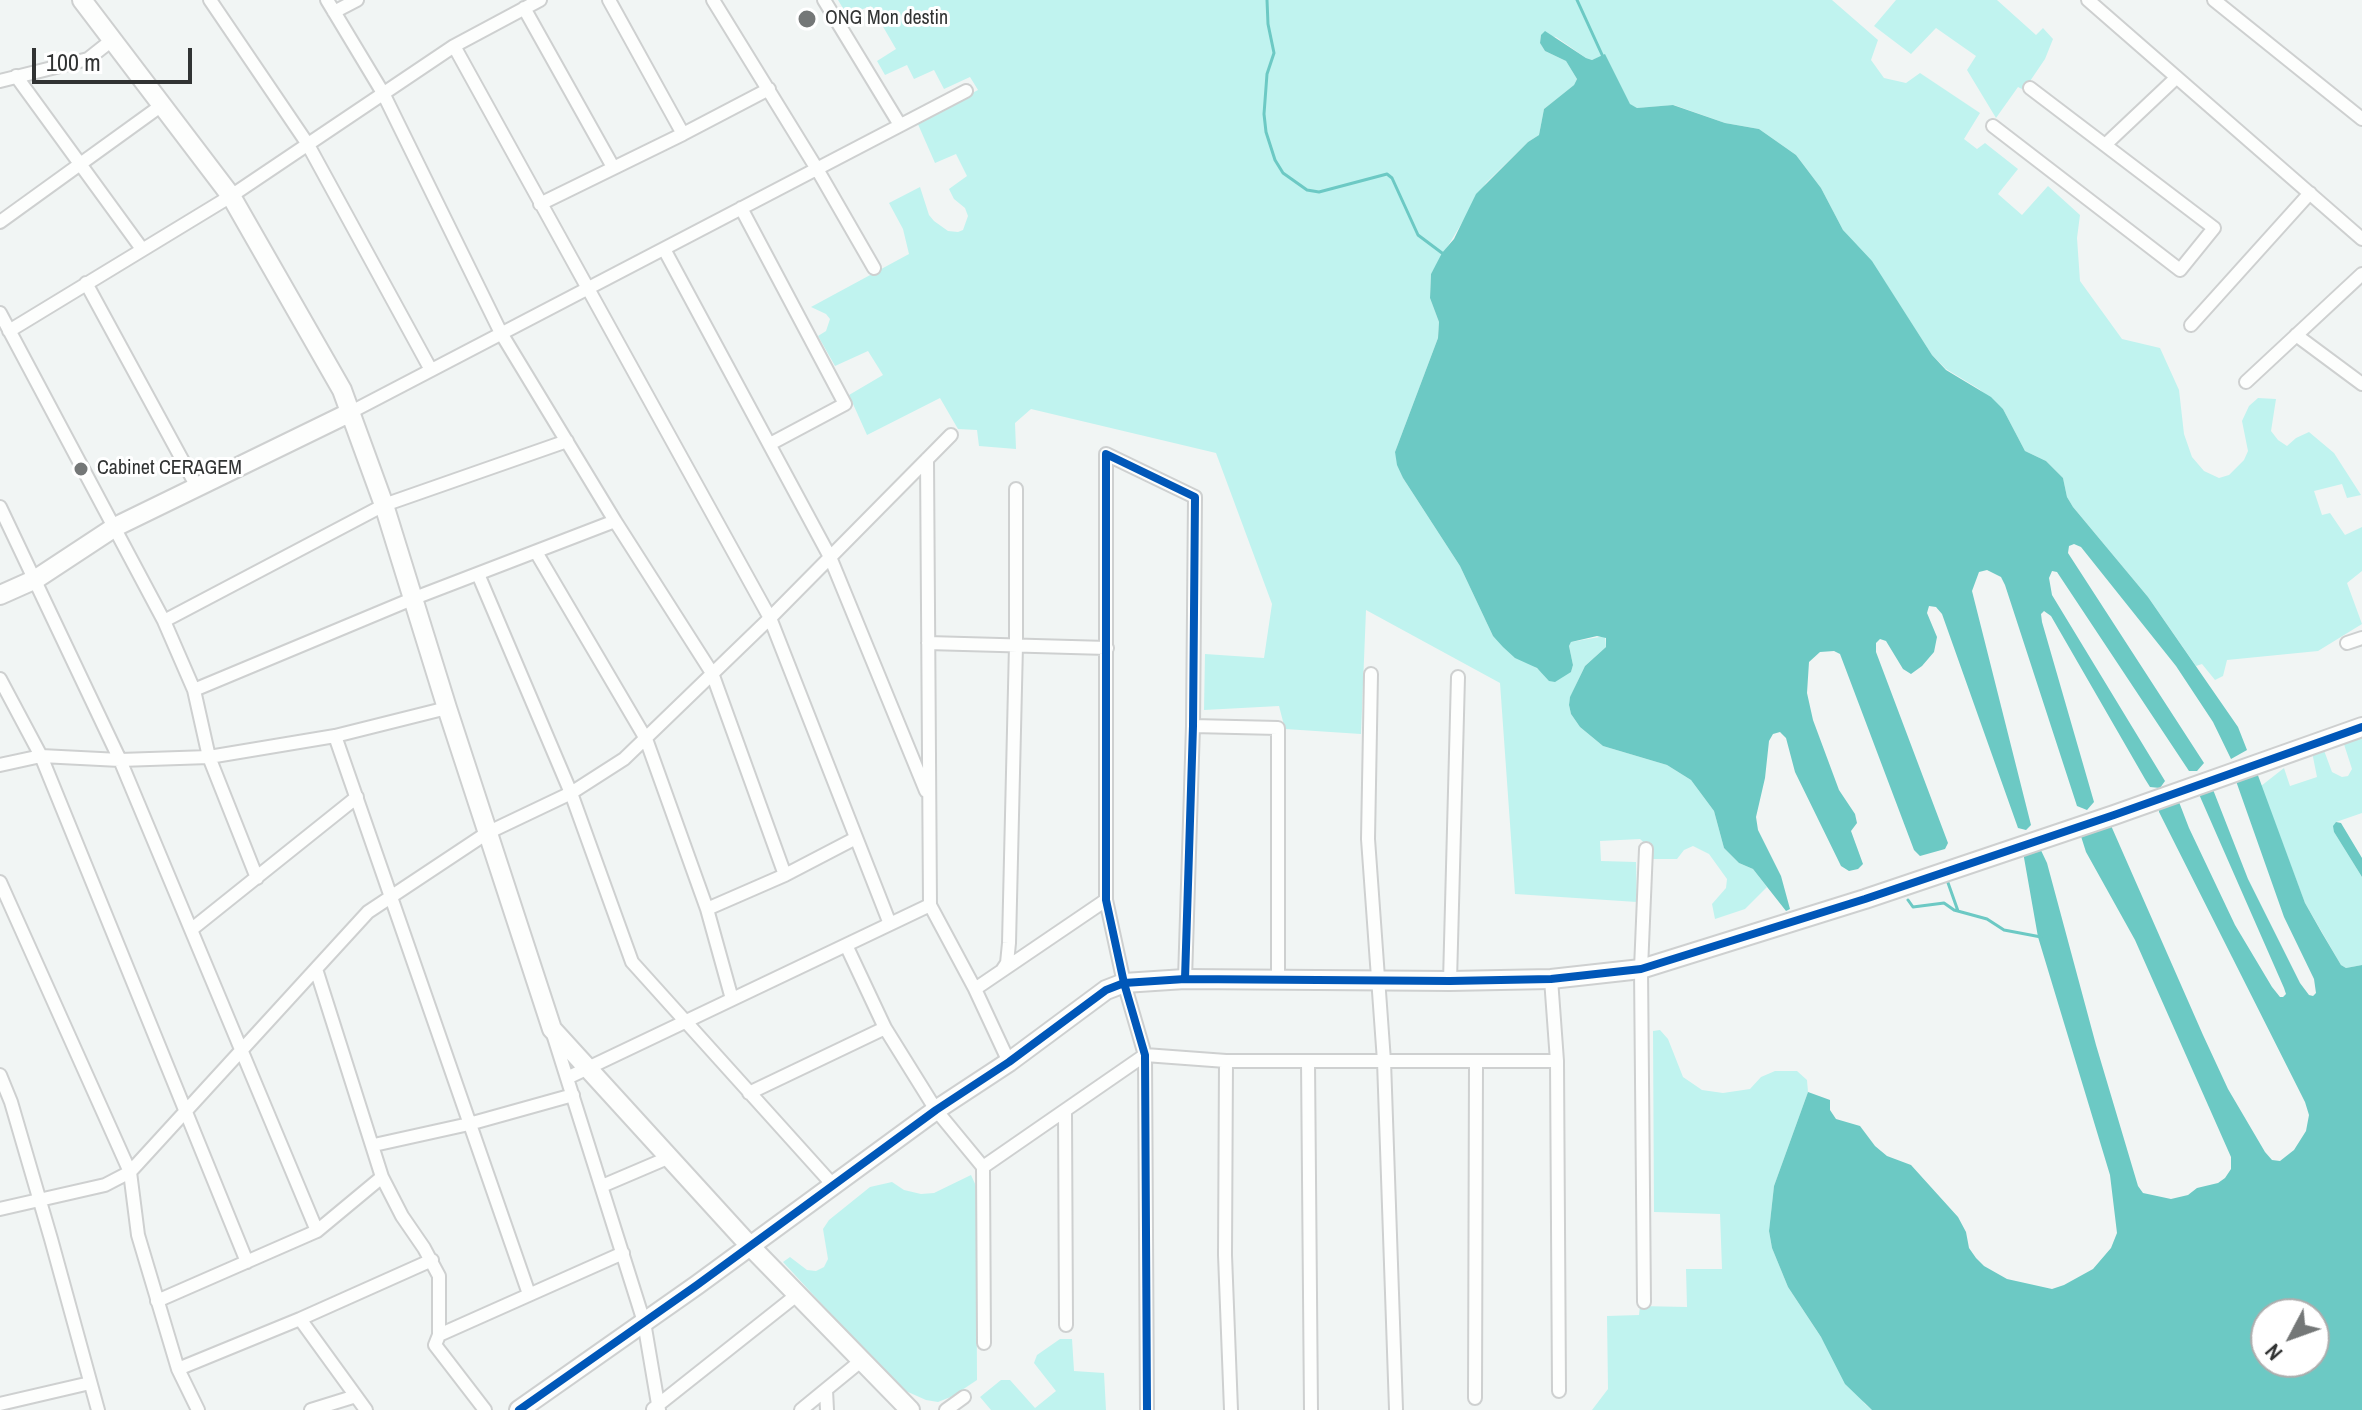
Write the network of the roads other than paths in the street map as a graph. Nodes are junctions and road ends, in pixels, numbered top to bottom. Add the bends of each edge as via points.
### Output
1 (82, 0) edge
2 (210, 0) edge
3 (327, 0) edge
4 (357, 0) edge
5 (540, 0) edge
6 (609, 0) edge
7 (713, 0) edge
8 (824, 0) edge
9 (2088, 0) edge
10 (2214, 0) edge
11 (524, 8) junction
12 (334, 12) junction
13 (112, 40) junction
14 (454, 46) junction
15 (16, 76) junction
16 (2176, 78) junction
17 (0, 81) edge
18 (2030, 88) dead end
19 (769, 89) junction
20 (966, 91) dead end
21 (383, 93) junction
22 (162, 105) junction
23 (2362, 119) edge
24 (900, 125) junction
25 (1993, 126) dead end
26 (683, 134) junction
27 (307, 143) junction
28 (2105, 145) junction
29 (79, 165) junction
30 (613, 167) junction
31 (817, 169) junction
32 (2310, 193) junction
33 (231, 196) junction
34 (540, 204) junction
35 (741, 208) junction
36 (0, 222) edge
37 (2362, 239) edge
38 (142, 249) junction
39 (664, 249) junction
40 (874, 268) dead end
41 (2362, 274) edge
42 (86, 283) junction
43 (587, 288) junction
44 (0, 313) edge
45 (2191, 325) dead end
46 (9, 331) junction
47 (501, 333) junction
48 (2296, 335) junction
49 (431, 370) junction
50 (2246, 382) dead end
51 (2362, 384) edge
52 (351, 412) junction
53 (951, 435) dead end
54 (567, 441) junction
55 (770, 444) junction
56 (927, 459) junction
57 (197, 487) junction
58 (1016, 489) dead end
59 (384, 505) junction
60 (0, 507) edge
61 (615, 521) junction
62 (115, 527) junction
63 (536, 552) junction
64 (830, 557) junction
65 (478, 574) junction
66 (36, 579) junction
67 (0, 595) edge
68 (412, 599) junction
69 (770, 618) junction
70 (164, 621) junction
71 (2362, 638) edge
72 (928, 643) junction
73 (2347, 643) dead end
74 (1016, 645) junction
75 (1107, 648) junction
76 (712, 673) junction
77 (1371, 674) dead end
78 (1458, 677) dead end
79 (0, 679) edge
80 (194, 690) junction
81 (447, 708) junction
82 (1193, 726) junction
83 (2362, 727) edge
84 (335, 736) junction
85 (646, 739) junction
86 (41, 756) junction
87 (209, 757) junction
88 (120, 760) junction
89 (0, 765) edge
90 (571, 793) junction
91 (357, 797) junction
92 (929, 798) junction
93 (487, 833) junction
94 (856, 838) junction
95 (1646, 849) dead end
96 (785, 875) junction
97 (257, 878) junction
98 (0, 882) edge
99 (392, 894) junction
100 (1106, 900) junction
101 (930, 905) junction
102 (707, 909) junction
103 (890, 924) junction
104 (192, 929) junction
105 (846, 945) junction
106 (316, 969) junction
107 (1003, 969) junction
108 (1641, 969) junction
109 (1185, 979) junction
110 (1278, 979) junction
111 (1378, 979) junction
112 (1551, 979) junction
113 (1450, 981) junction
114 (1124, 983) junction
115 (975, 989) junction
116 (732, 999) junction
117 (685, 1021) junction
118 (885, 1028) junction
119 (552, 1029) junction
120 (242, 1049) junction
121 (1145, 1055) junction
122 (1226, 1061) junction
123 (1308, 1061) junction
124 (1384, 1061) junction
125 (1476, 1061) junction
126 (1557, 1061) junction
127 (1009, 1062) junction
128 (588, 1067) junction
129 (0, 1075) edge
130 (567, 1078) junction
131 (749, 1093) junction
132 (573, 1095) junction
133 (936, 1110) junction
134 (1065, 1111) junction
135 (186, 1112) junction
136 (469, 1124) junction
137 (374, 1145) junction
138 (670, 1157) junction
139 (983, 1167) junction
140 (130, 1172) junction
141 (382, 1177) junction
142 (833, 1185) junction
143 (602, 1186) junction
144 (39, 1201) junction
145 (0, 1209) edge
146 (317, 1231) junction
147 (750, 1246) junction
148 (623, 1253) junction
149 (432, 1260) junction
150 (247, 1262) junction
151 (529, 1294) junction
152 (798, 1294) junction
153 (157, 1301) junction
154 (1644, 1302) dead end
155 (300, 1319) junction
156 (644, 1322) junction
157 (1066, 1325) dead end
158 (439, 1335) junction
159 (984, 1343) dead end
160 (862, 1360) junction
161 (178, 1369) junction
162 (90, 1383) junction
163 (826, 1390) junction
164 (1559, 1391) dead end
165 (356, 1396) junction
166 (964, 1397) dead end
167 (1475, 1398) dead end
168 (0, 1404) edge
169 (656, 1408) edge
170 (1396, 1409) edge
171 (98, 1410) edge
172 (198, 1410) edge
173 (311, 1410) edge
174 (366, 1410) edge
175 (485, 1410) edge
176 (519, 1410) edge
177 (801, 1410) edge
178 (827, 1410) edge
179 (910, 1410) edge
180 (946, 1410) edge
181 (1147, 1410) edge
182 (1231, 1410) edge
183 (1311, 1410) edge

1 - 13 street
2 - 27 street
3 - 12 street
4 - 12 street
5 - 11 street
6 - 26 street
7 - 19 street
8 - 24 street
9 - 16 street
10 - 23 street
11 - 14 street
11 - 30 street
12 - 21 street
13 - 15 street via 88,59
13 - 22 street
14 - 21 street
14 - 34 street
15 - 17 street
15 - 29 street
16 - 28 street
16 - 32 street
18 - 28 street
19 - 26 street
19 - 31 street
20 - 24 street
21 - 27 street
21 - 47 street
22 - 29 street
22 - 33 street
24 - 31 street
25 - 28 street via 2180,270 2214,228
26 - 30 street
27 - 33 street
27 - 49 street
29 - 36 street
29 - 38 street
30 - 34 street
31 - 35 street
31 - 40 street
32 - 37 street
32 - 45 street
33 - 38 street
33 - 52 street
34 - 43 street
35 - 39 street
35 - 55 street via 845,404
38 - 42 street
39 - 43 street
39 - 55 street
41 - 48 street
42 - 46 street
42 - 57 street
43 - 47 street
43 - 69 street
44 - 46 street
46 - 62 street
47 - 49 street
47 - 54 street
48 - 50 street
48 - 51 street
49 - 52 street
52 - 57 street
52 - 59 street
53 - 56 street
54 - 59 street
54 - 61 street
55 - 64 street
56 - 64 street
56 - 72 street
57 - 62 street
58 - 74 street
59 - 68 street
59 - 70 street
60 - 66 street
61 - 63 street
61 - 76 street
62 - 66 street
62 - 70 street
63 - 65 street
63 - 85 street
64 - 69 street
64 - 92 street
65 - 68 street
65 - 90 street
66 - 67 street
66 - 88 street
68 - 80 street
68 - 81 street
69 - 76 street
69 - 94 street
70 - 80 street
71 - 73 street
72 - 74 street
72 - 92 street
74 - 75 street
74 - 107 street via 1009,943
75 - 82 street via 1106,454 1195,497
75 - 100 street
76 - 85 street
76 - 96 street
77 - 111 street via 1368,839
78 - 113 street
79 - 86 street
80 - 87 street
81 - 84 street
81 - 93 street
82 - 109 street
82 - 110 street via 1278,728
83 - 108 street via 1865,899
84 - 87 street
84 - 91 street
85 - 90 street
85 - 102 street
86 - 88 street
86 - 89 street
86 - 135 street
87 - 88 street
87 - 97 street
88 - 104 street
90 - 93 street
90 - 117 street via 632,962
91 - 97 street
91 - 99 street
92 - 101 street
93 - 99 street
93 - 119 street
94 - 96 street
94 - 103 street
95 - 108 street
96 - 102 street
97 - 104 street
98 - 140 street
99 - 106 street via 368,912
99 - 136 street
100 - 107 street
100 - 114 street
101 - 103 street
101 - 115 street
102 - 116 street
103 - 105 street
104 - 120 street
105 - 116 street
105 - 118 street
106 - 120 street
106 - 137 street
107 - 115 street
108 - 112 street
108 - 154 street
109 - 110 street
109 - 114 street
110 - 111 street
111 - 113 street
111 - 124 street
112 - 113 street
112 - 126 street
114 - 121 street
114 - 127 street via 1106,990
115 - 127 street
116 - 117 street
117 - 128 street
117 - 131 street
118 - 131 street
118 - 133 street
119 - 128 street
119 - 130 street
120 - 135 street
120 - 146 street
121 - 122 street
121 - 134 street
121 - 181 street
122 - 123 street
122 - 182 street
123 - 124 street
123 - 183 street
124 - 125 street
124 - 170 street
125 - 126 street
125 - 167 street
126 - 164 street
127 - 133 street
128 - 130 street
128 - 138 street
129 - 144 street
130 - 132 street
131 - 142 street
132 - 136 street
132 - 143 street
133 - 139 street
133 - 142 street
134 - 139 street
134 - 157 street
135 - 140 street
135 - 150 street
136 - 137 street
136 - 151 street
137 - 141 street
138 - 143 street
138 - 147 street
139 - 159 street
140 - 144 street via 105,1185
140 - 153 street via 138,1235
141 - 146 street
141 - 149 street
142 - 147 street
143 - 148 street
144 - 145 street
144 - 162 street
146 - 150 street
147 - 152 street
147 - 156 street
148 - 151 street
148 - 156 street
149 - 155 street
149 - 158 street via 439,1276
150 - 153 street
151 - 158 street
152 - 160 street
152 - 169 street
153 - 161 street
155 - 161 street
155 - 165 street
156 - 169 street
156 - 176 street
158 - 175 street via 435,1345
160 - 163 street
160 - 179 street
161 - 172 street
162 - 168 street
162 - 171 street
163 - 177 street
163 - 178 street
165 - 173 street
165 - 174 street
166 - 180 street

